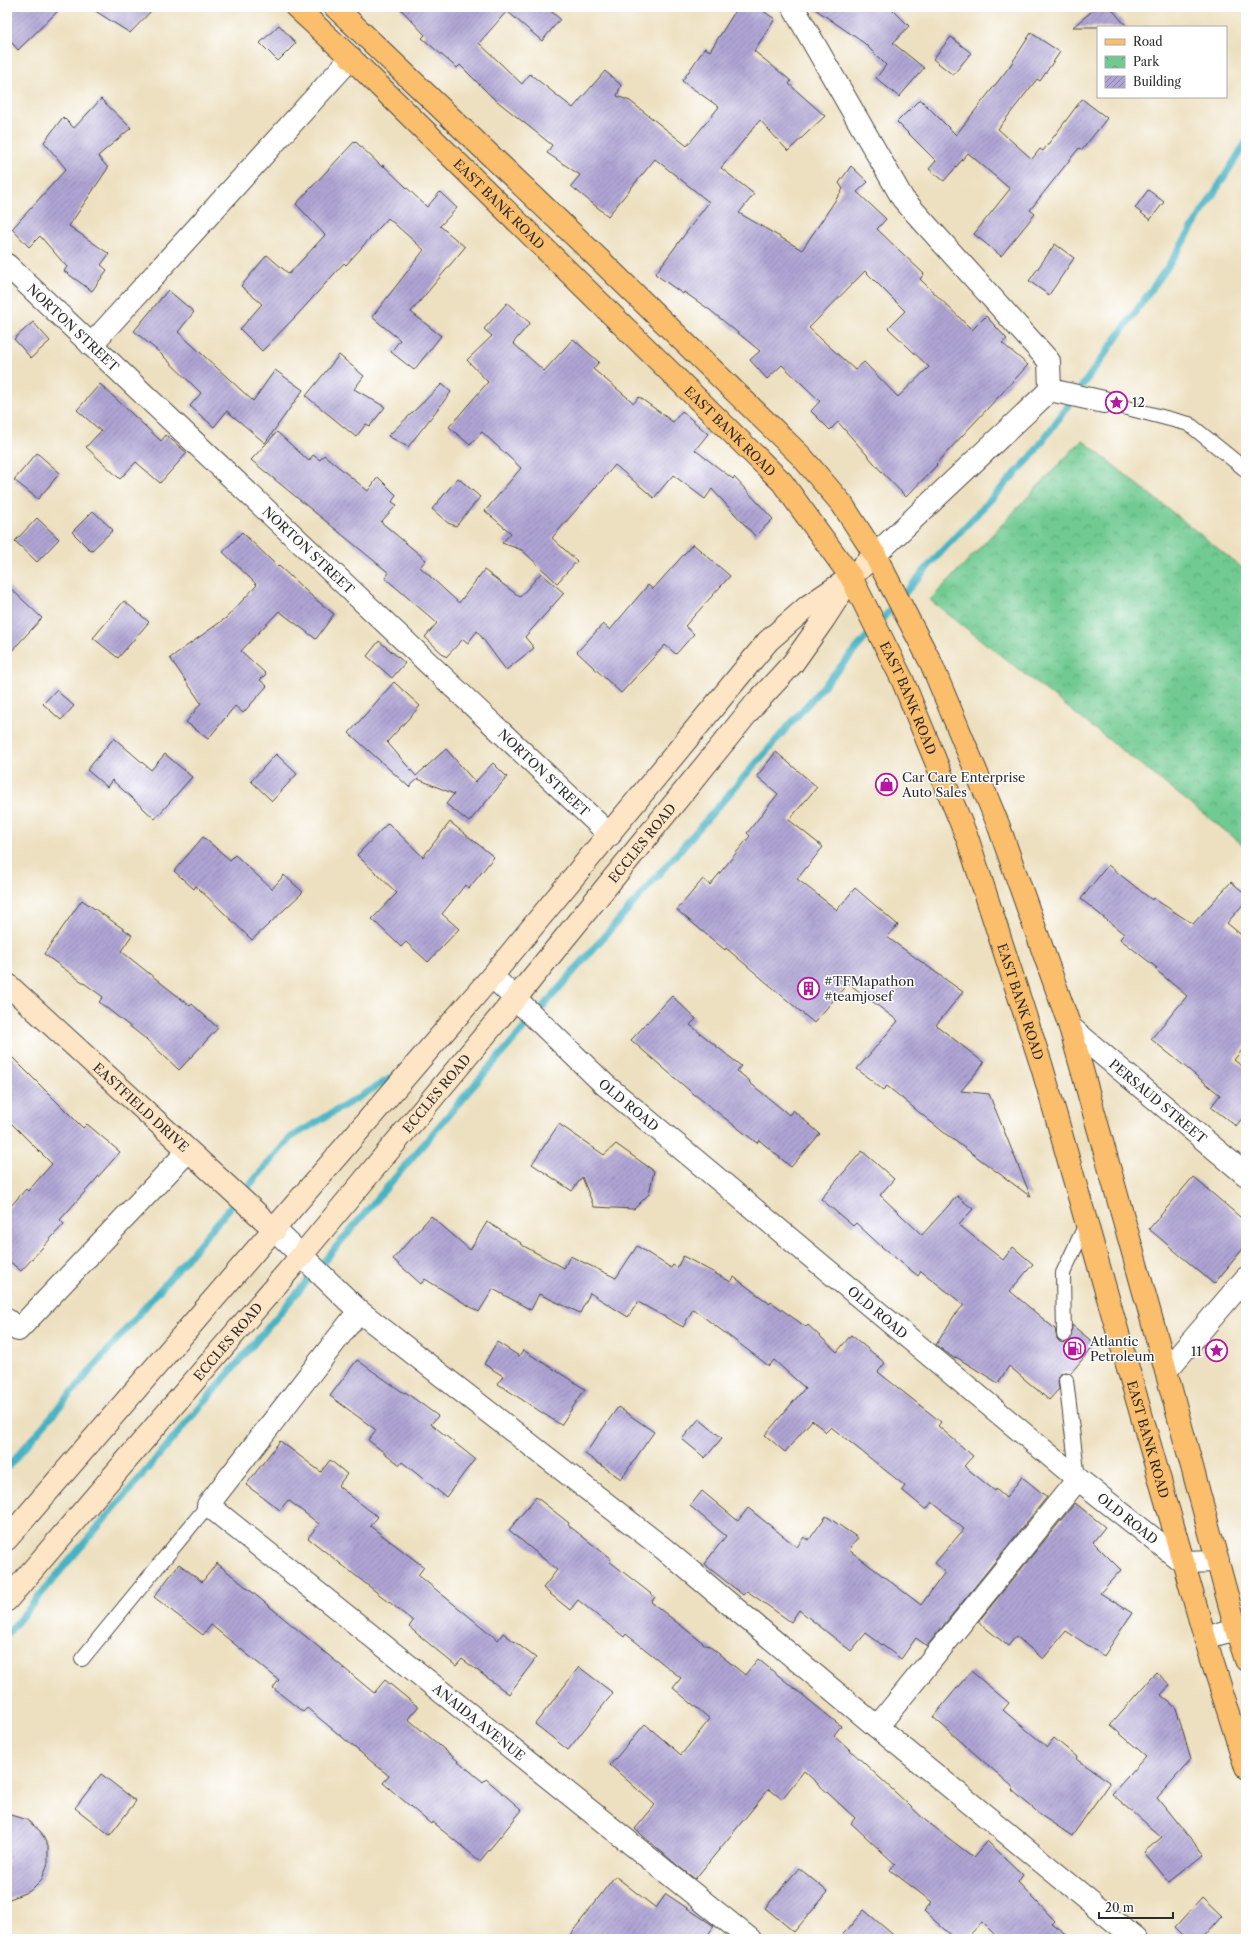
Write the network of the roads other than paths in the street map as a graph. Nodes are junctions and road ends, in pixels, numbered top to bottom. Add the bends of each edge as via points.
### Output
1 (296, 7) edge
2 (335, 7) edge
3 (793, 7) edge
4 (350, 58) junction
5 (7, 265) edge
6 (91, 345) junction
7 (1050, 390) junction
8 (1104, 402) joint
9 (1246, 470) edge
10 (875, 555) junction
11 (851, 577) junction
12 (610, 835) junction
13 (492, 976) junction
14 (7, 984) edge
15 (521, 1004) junction
16 (1070, 1027) junction
17 (188, 1151) junction
18 (1246, 1175) edge
19 (1087, 1222) junction
20 (274, 1230) junction
21 (305, 1260) junction
22 (1246, 1278) edge
23 (359, 1311) junction
24 (13, 1325) edge
25 (1064, 1335) dead end
26 (1166, 1371) junction
27 (1066, 1380) dead end
28 (1078, 1479) junction
29 (208, 1505) junction
30 (7, 1539) edge
31 (1218, 1561) junction
32 (1183, 1562) junction
33 (7, 1600) edge
34 (1241, 1633) edge
35 (1204, 1638) junction
36 (82, 1659) dead end
37 (1246, 1660) edge
38 (876, 1727) junction
39 (1246, 1768) edge
40 (750, 1939) edge
41 (1136, 1939) edge

1 - 4 main road, EAST BANK ROAD
2 - 10 main road via 801,456 842,504
3 - 7 street via 903,199 1049,361
4 - 6 street
4 - 11 main road, EAST BANK ROAD via 782,482
5 - 6 street, NORTON STREET
6 - 12 street, NORTON STREET
7 - 8 street
7 - 10 street
8 - 9 lane via 1189,424
10 - 11 street, ECCLES ROAD
10 - 16 main road via 931,663 998,824
11 - 12 street, ECCLES ROAD via 808,606 768,641
11 - 15 street, ECCLES ROAD via 793,663 755,704
11 - 19 main road, EAST BANK ROAD via 902,679 968,840 1042,1067
12 - 13 street, ECCLES ROAD
13 - 15 street, OLD ROAD
13 - 20 street, ECCLES ROAD
14 - 17 street, EASTFIELD DRIVE
15 - 21 street, ECCLES ROAD
15 - 28 street, OLD ROAD via 604,1084
16 - 18 street, PERSAUD STREET
16 - 26 main road
17 - 20 street, EASTFIELD DRIVE
17 - 24 street
19 - 25 lane via 1063,1273
19 - 32 main road, EAST BANK ROAD
20 - 21 street
20 - 30 street, ECCLES ROAD
21 - 23 street
21 - 33 street, ECCLES ROAD
22 - 26 street
23 - 29 street
23 - 38 street via 664,1549
26 - 31 main road
27 - 28 lane
28 - 32 street, OLD ROAD
28 - 38 street
29 - 36 lane
29 - 40 street, ANAIDA AVENUE
31 - 32 street
31 - 34 main road
32 - 35 main road, EAST BANK ROAD
34 - 35 street
34 - 37 main road
35 - 39 main road, EAST BANK ROAD
38 - 41 street

